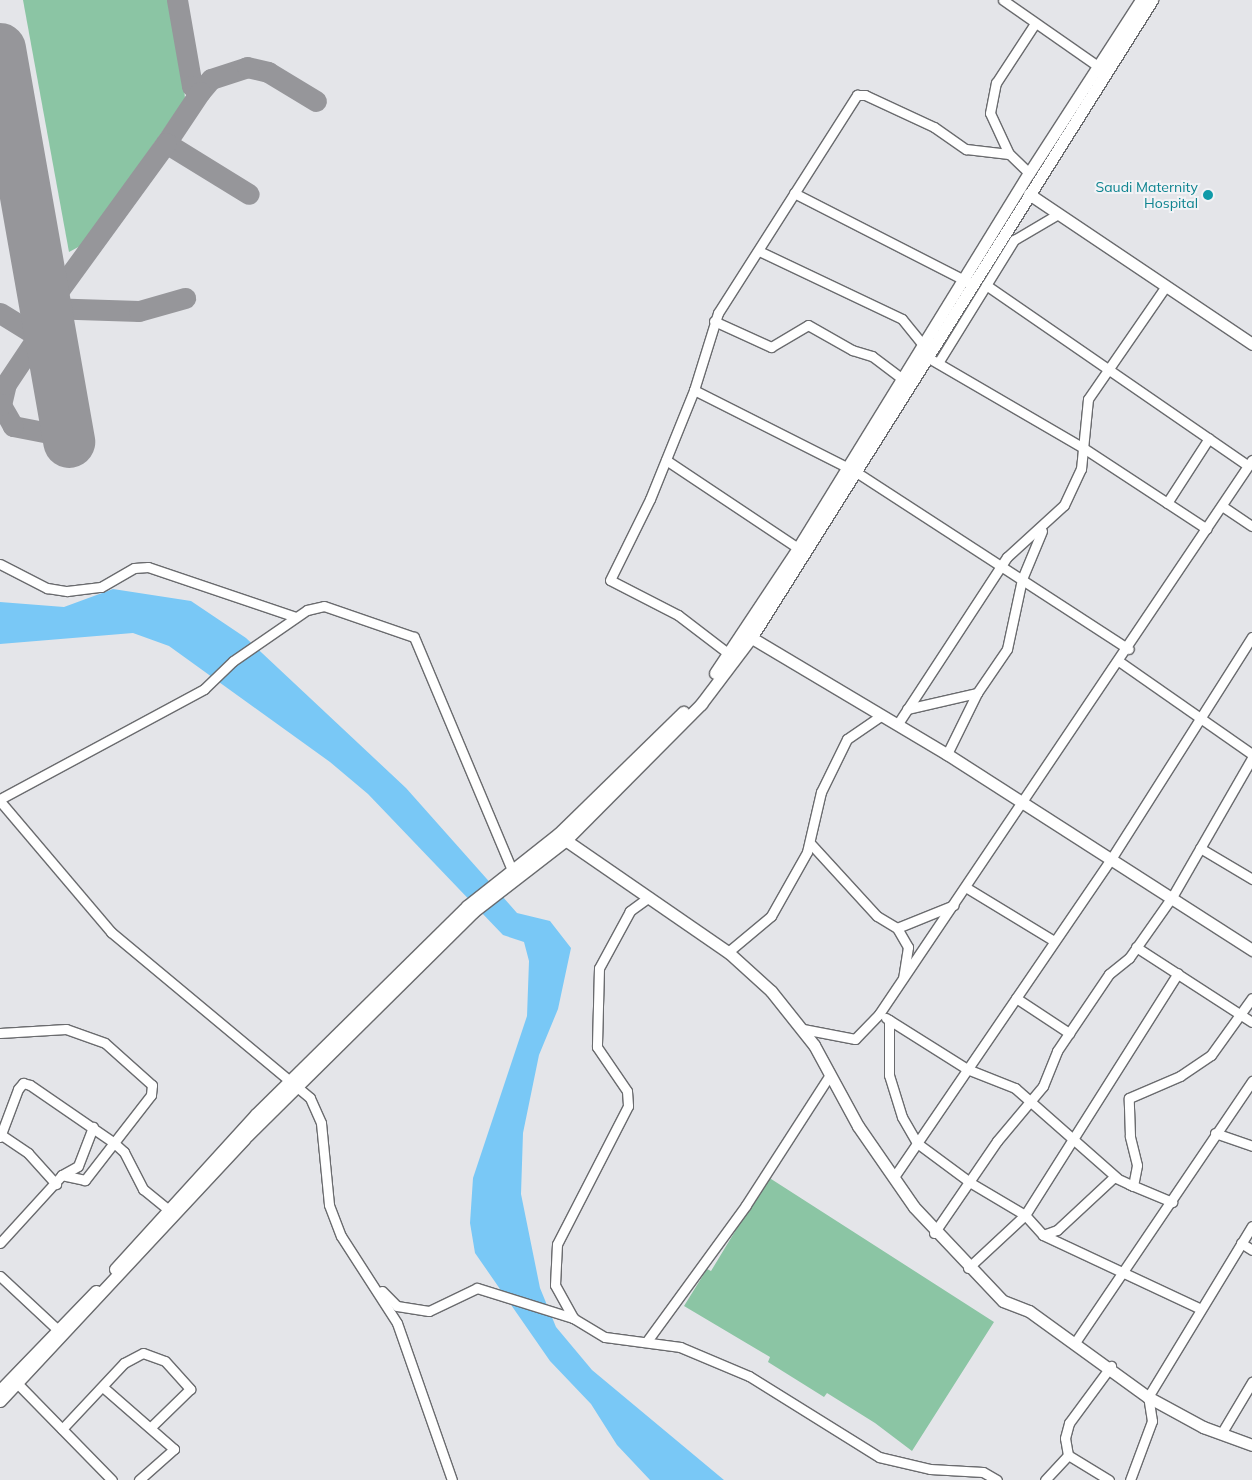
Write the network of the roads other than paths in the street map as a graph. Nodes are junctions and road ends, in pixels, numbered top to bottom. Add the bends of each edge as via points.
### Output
1 (1003, 0) edge
2 (1141, 0) edge
3 (1152, 0) edge
4 (1138, 14) junction
5 (1034, 25) junction
6 (1099, 67) junction
7 (1060, 138) junction
8 (1009, 154) junction
9 (1029, 173) junction
10 (794, 194) junction
11 (1029, 194) junction
12 (1058, 214) junction
13 (759, 251) junction
14 (985, 264) junction
15 (996, 269) junction
16 (968, 282) junction
17 (986, 285) junction
18 (1166, 286) junction
19 (958, 318) junction
20 (714, 321) junction
21 (1252, 344) edge
22 (923, 351) junction
23 (938, 364) junction
24 (1108, 369) junction
25 (902, 379) junction
26 (694, 390) junction
27 (1209, 438) junction
28 (1082, 447) junction
29 (666, 460) junction
30 (1250, 463) edge
31 (852, 470) junction
32 (1167, 503) junction
33 (1222, 506) junction
34 (1252, 526) edge
35 (1044, 528) junction
36 (1207, 529) junction
37 (798, 548) junction
38 (0, 564) edge
39 (1001, 566) junction
40 (1022, 579) junction
41 (296, 617) junction
42 (748, 636) junction
43 (1252, 637) edge
44 (1129, 649) junction
45 (729, 654) junction
46 (1120, 662) junction
47 (977, 692) junction
48 (907, 709) junction
49 (882, 715) junction
50 (1200, 717) junction
51 (897, 725) junction
52 (946, 754) junction
53 (1252, 754) edge
54 (1252, 758) edge
55 (0, 800) edge
56 (1024, 804) junction
57 (562, 837) junction
58 (810, 843) junction
59 (1200, 848) junction
60 (1111, 858) junction
61 (511, 868) junction
62 (1252, 879) edge
63 (496, 885) junction
64 (967, 888) junction
65 (649, 897) junction
66 (1172, 897) junction
67 (954, 906) junction
68 (897, 928) junction
69 (1054, 941) junction
70 (1136, 947) junction
71 (1252, 950) edge
72 (728, 952) junction
73 (1178, 974) junction
74 (902, 981) junction
75 (1016, 998) junction
76 (1252, 998) edge
77 (879, 1014) junction
78 (1241, 1015) junction
79 (889, 1020) junction
80 (1252, 1022) edge
81 (803, 1029) junction
82 (0, 1033) edge
83 (1069, 1034) junction
84 (967, 1069) junction
85 (829, 1076) junction
86 (1252, 1081) edge
87 (294, 1084) junction
88 (1032, 1101) junction
89 (93, 1127) junction
90 (1216, 1133) junction
91 (0, 1135) edge
92 (1072, 1140) junction
93 (113, 1142) junction
94 (917, 1142) junction
95 (1252, 1146) edge
96 (62, 1174) junction
97 (1114, 1177) junction
98 (894, 1178) junction
99 (971, 1183) junction
100 (56, 1184) junction
101 (1172, 1202) junction
102 (168, 1209) junction
103 (1025, 1215) junction
104 (1252, 1226) edge
105 (934, 1232) junction
106 (1043, 1235) junction
107 (0, 1243) edge
108 (1242, 1243) junction
109 (1252, 1250) edge
110 (968, 1268) junction
111 (360, 1270) junction
112 (1123, 1273) junction
113 (0, 1276) edge
114 (1199, 1308) junction
115 (573, 1318) junction
116 (58, 1330) junction
117 (647, 1341) junction
118 (1074, 1344) junction
119 (1111, 1366) junction
120 (14, 1381) junction
121 (1252, 1382) edge
122 (1, 1388) edge
123 (104, 1388) junction
124 (1148, 1397) junction
125 (0, 1401) edge
126 (152, 1426) junction
127 (62, 1428) junction
128 (1221, 1434) junction
129 (1252, 1445) edge
130 (1068, 1455) junction
131 (112, 1480) edge
132 (139, 1480) edge
133 (452, 1480) edge
134 (996, 1480) edge
135 (1046, 1480) edge
136 (1109, 1480) edge
137 (1130, 1480) edge

1 - 5 street
2 - 4 street
3 - 4 street
4 - 6 street
4 - 7 street
5 - 6 street
5 - 8 street via 1002,73 992,96 993,126
6 - 7 street
7 - 9 street
7 - 11 street
8 - 9 street
8 - 10 street via 966,149 934,127 861,93
9 - 16 street
10 - 13 street
10 - 16 street
11 - 12 street
11 - 14 street
12 - 15 street via 1019,235
12 - 18 street
13 - 20 street
13 - 22 street via 902,319
14 - 15 street
14 - 16 street
15 - 17 street
16 - 19 street
16 - 22 street
17 - 19 street
17 - 24 street
18 - 21 street
18 - 24 street
19 - 22 street
19 - 23 street
20 - 25 street via 771,348 808,325 852,350 872,356
20 - 26 street
22 - 23 street
22 - 25 street
22 - 31 street
23 - 28 street
24 - 27 street
24 - 28 street via 1085,406
25 - 31 street
26 - 29 street
26 - 31 street
27 - 30 street
27 - 32 street
28 - 32 street
28 - 35 street via 1075,487
29 - 37 street
29 - 45 street via 610,580 678,615
30 - 33 street
31 - 37 street
31 - 39 street
31 - 42 street
32 - 36 street
33 - 34 street
33 - 36 street
35 - 39 street via 1013,550
35 - 40 street
36 - 44 street
37 - 42 street
38 - 41 street via 47,588 67,591 101,587 134,568 148,567
39 - 40 street
39 - 48 street
40 - 44 street
40 - 47 street via 1007,649
41 - 55 street via 233,661 204,689
41 - 61 street via 324,606 341,609 414,637
42 - 45 street
42 - 49 street
42 - 57 street via 701,704
43 - 50 street
44 - 46 street
45 - 57 street via 696,699
46 - 50 street
46 - 56 street
47 - 48 street
47 - 52 street
48 - 51 street
49 - 51 street
49 - 58 street via 847,739 821,792
50 - 53 street
50 - 60 street
51 - 52 street
52 - 56 street
54 - 59 street
55 - 87 street via 111,932
56 - 60 street
56 - 64 street
57 - 61 street
57 - 63 street
57 - 65 street
58 - 68 street via 878,916
58 - 72 street via 771,916
59 - 62 street
59 - 66 street
60 - 66 street
60 - 69 street
61 - 63 street
63 - 87 street
64 - 67 street
64 - 69 street
65 - 72 street
65 - 115 street via 630,911 600,968 597,1047 627,1091 628,1106 557,1244 556,1285
66 - 70 street
66 - 71 street
67 - 68 street
67 - 74 street
68 - 74 street via 908,947
69 - 75 street
70 - 73 street
70 - 83 street via 1109,974
72 - 81 street via 771,991
73 - 78 street
73 - 92 street
74 - 77 street
75 - 83 street
75 - 84 street
76 - 78 street
77 - 79 street
77 - 81 street via 855,1039
78 - 80 street
78 - 97 street via 1211,1055 1180,1076 1130,1098 1135,1180 1133,1186
79 - 84 street
79 - 94 street via 890,1075 902,1117
81 - 85 street
82 - 93 street via 66,1029 105,1044 152,1085 151,1096
83 - 88 street
84 - 88 street via 1003,1082
84 - 94 street
85 - 98 street
85 - 117 street via 746,1205
86 - 90 street
87 - 102 street
87 - 111 street via 317,1110 329,1205
87 - 120 street
88 - 92 street
88 - 99 street via 997,1141
89 - 91 street via 23,1083
89 - 93 street
89 - 96 street via 78,1166
90 - 95 street
90 - 101 street
91 - 100 street via 28,1153
92 - 97 street
92 - 103 street
93 - 96 street via 85,1180
93 - 102 street via 124,1152 143,1189
94 - 98 street
94 - 99 street
96 - 100 street
97 - 101 street
97 - 106 street via 1057,1230
98 - 105 street
99 - 103 street
99 - 105 street
100 - 107 street
101 - 112 street
102 - 116 street
103 - 106 street
103 - 110 street
104 - 108 street
105 - 110 street
106 - 112 street
108 - 109 street
108 - 114 street
110 - 118 street via 1002,1301 1029,1311
111 - 115 street via 397,1306 429,1311 477,1288
111 - 133 street via 397,1324
112 - 114 street
112 - 118 street
113 - 116 street
114 - 124 street
115 - 117 street via 605,1337
116 - 120 street
117 - 134 street via 680,1346 750,1376 879,1457 930,1469 983,1472
118 - 119 street
119 - 124 street
119 - 130 street via 1069,1423
120 - 122 street
120 - 125 street
120 - 127 street
121 - 128 street
123 - 126 street
123 - 126 street via 133,1356 151,1354 165,1361 190,1389
123 - 127 street
124 - 128 street
124 - 137 street via 1152,1421
126 - 132 street via 173,1452
127 - 131 street
128 - 129 street
130 - 135 street
130 - 136 street

